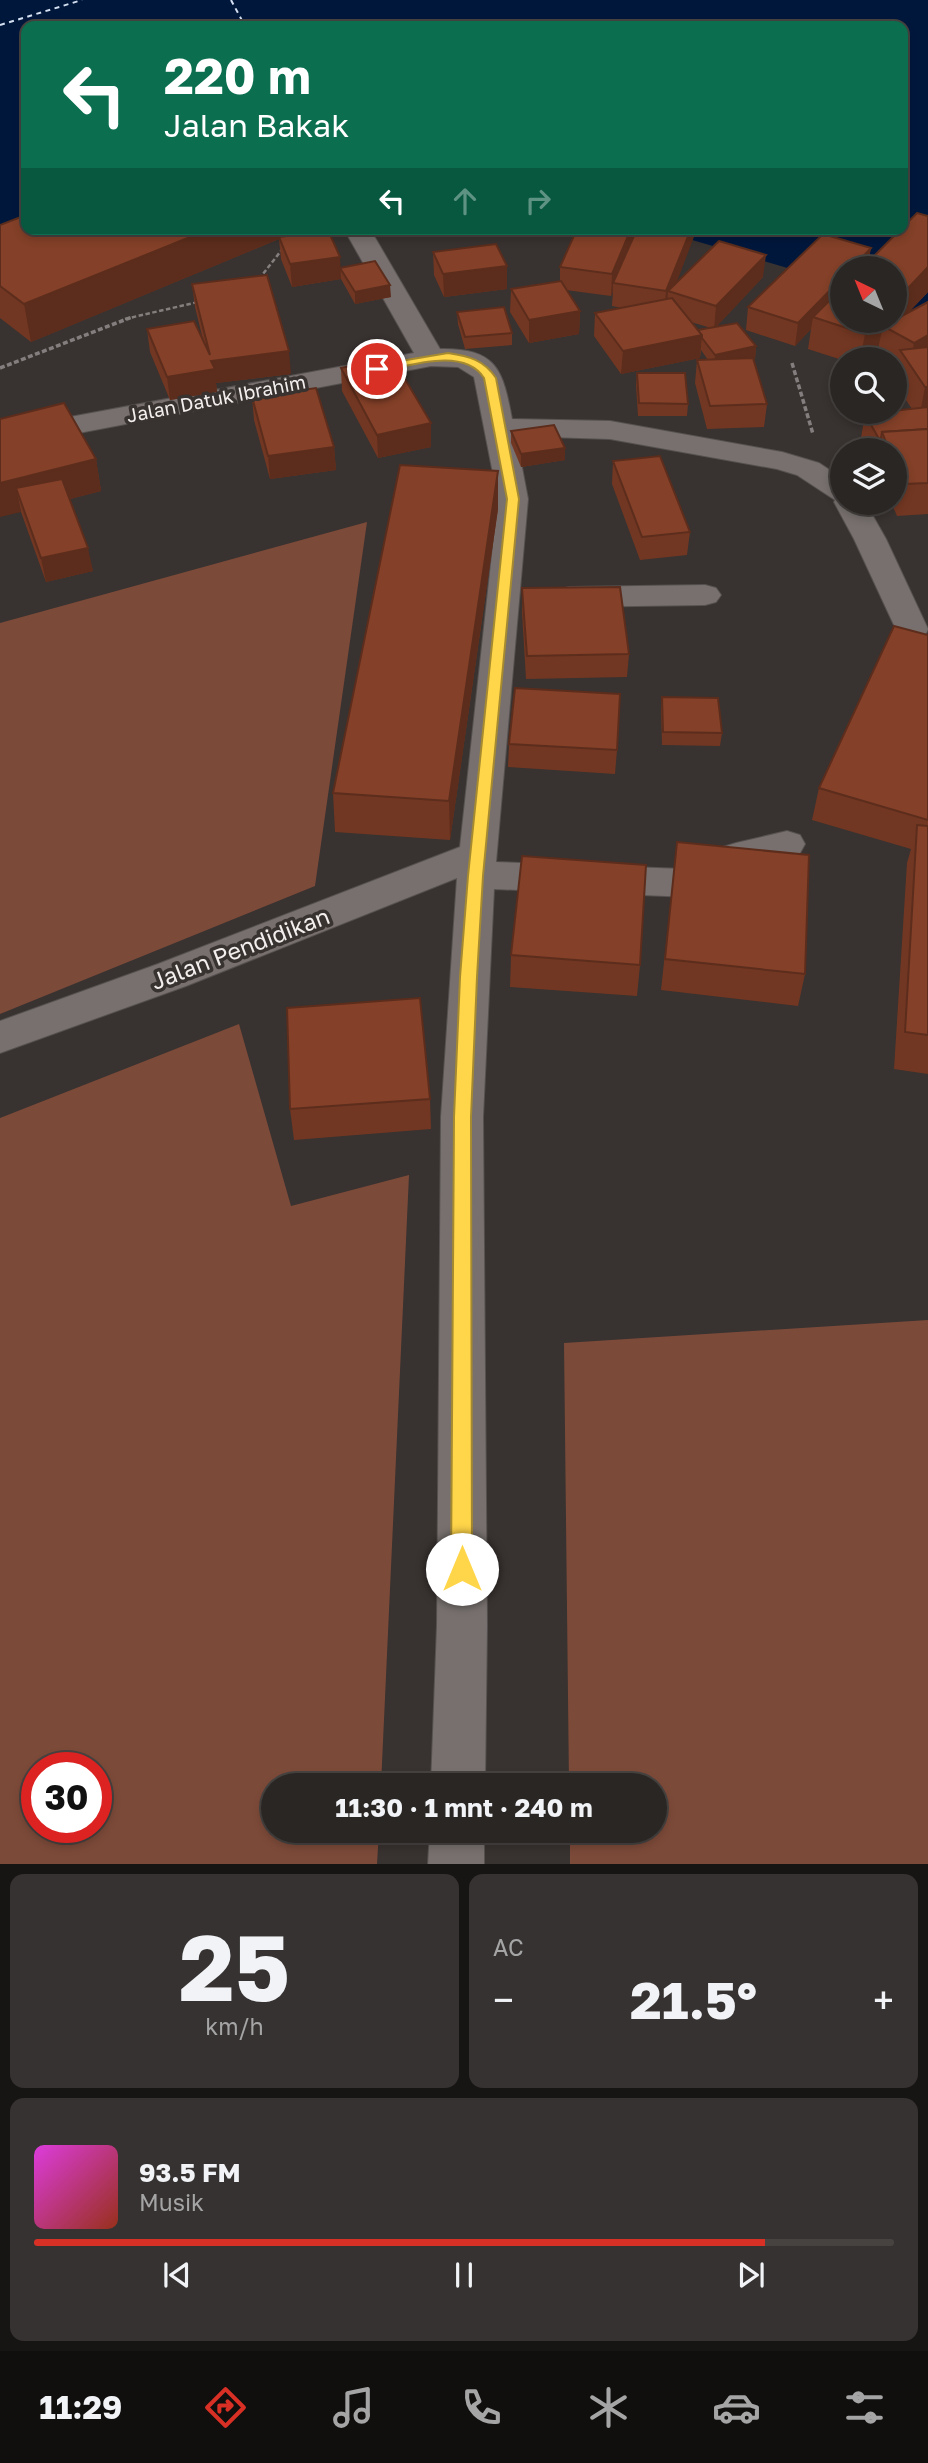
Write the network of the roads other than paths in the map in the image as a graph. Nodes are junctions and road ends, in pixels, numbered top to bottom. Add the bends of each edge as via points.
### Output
1 (360, 235) edge
2 (432, 358) junction
3 (499, 427) junction
4 (0, 439) edge
5 (830, 484) edge
6 (856, 515) edge
7 (705, 595) dead end
8 (526, 598) junction
9 (912, 630) edge
10 (787, 844) dead end
11 (477, 865) junction
12 (0, 1037) edge
13 (458, 1773) edge
14 (457, 1843) edge
15 (456, 1864) edge

1 - 2 street
2 - 3 street, Jalan Datuk Ibrahim via 464,359 484,368
2 - 4 street, Jalan Datuk Ibrahim
3 - 5 street via 610,430 782,461 808,468
3 - 8 street via 500,499
6 - 9 street
7 - 8 street
8 - 11 street
10 - 11 street via 736,857 690,883
11 - 12 street, Jalan Pendidikan
11 - 13 street via 462,1117
14 - 15 street

